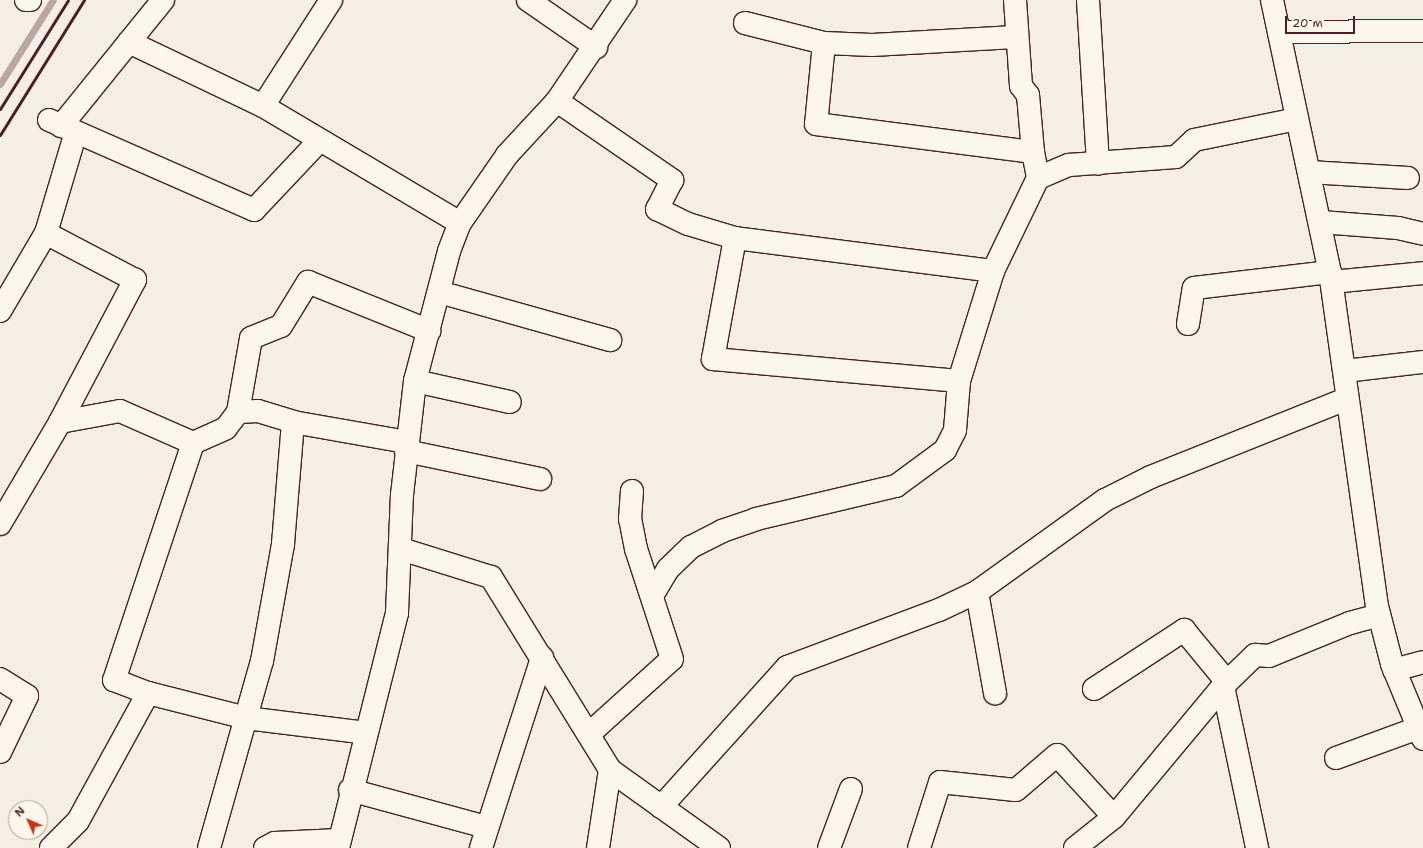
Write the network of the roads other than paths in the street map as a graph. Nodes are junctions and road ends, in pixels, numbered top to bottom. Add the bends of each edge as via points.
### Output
1 (26, 0) edge
2 (30, 0) edge
3 (163, 0) edge
4 (331, 0) edge
5 (528, 0) edge
6 (625, 0) edge
7 (1015, 0) edge
8 (1088, 0) edge
9 (1272, 0) edge
10 (745, 23) dead end
11 (1423, 31) edge
12 (1279, 32) junction
13 (1015, 37) junction
14 (129, 42) junction
15 (824, 43) junction
16 (596, 47) junction
17 (557, 100) junction
18 (263, 106) junction
19 (1297, 119) junction
20 (62, 126) junction
21 (319, 141) junction
22 (1033, 152) junction
23 (1098, 164) junction
24 (1309, 172) junction
25 (1038, 178) junction
26 (1408, 178) dead end
27 (1321, 222) junction
28 (460, 224) junction
29 (46, 233) junction
30 (735, 238) junction
31 (1423, 244) edge
32 (993, 271) junction
33 (1423, 273) edge
34 (1331, 277) junction
35 (439, 292) junction
36 (0, 311) edge
37 (1188, 324) dead end
38 (429, 331) junction
39 (610, 340) dead end
40 (1423, 362) edge
41 (1345, 371) junction
42 (415, 381) junction
43 (959, 381) junction
44 (1346, 399) junction
45 (510, 402) dead end
46 (238, 412) junction
47 (60, 422) junction
48 (293, 422) junction
49 (193, 443) junction
50 (407, 447) junction
51 (540, 480) dead end
52 (632, 491) dead end
53 (0, 524) edge
54 (401, 549) junction
55 (977, 592) junction
56 (653, 594) junction
57 (1379, 616) junction
58 (542, 658) junction
59 (1423, 662) edge
60 (1394, 670) junction
61 (0, 679) edge
62 (1225, 684) junction
63 (1094, 689) dead end
64 (995, 693) dead end
65 (148, 694) junction
66 (246, 718) junction
67 (366, 733) junction
68 (590, 733) junction
69 (1420, 734) edge
70 (0, 752) edge
71 (1336, 758) dead end
72 (610, 770) junction
73 (851, 789) dead end
74 (350, 790) junction
75 (661, 807) junction
76 (1114, 817) junction
77 (486, 827) junction
78 (338, 844) edge
79 (51, 848) edge
80 (209, 848) edge
81 (264, 848) edge
82 (481, 848) edge
83 (598, 848) edge
84 (719, 848) edge
85 (829, 848) edge
86 (919, 848) edge
87 (1075, 848) edge
88 (1257, 848) edge

1 - 2 street
3 - 14 street
4 - 18 street
5 - 16 street
6 - 16 street
7 - 13 street
8 - 23 street
9 - 12 street
10 - 15 street
11 - 12 street
12 - 19 street
13 - 15 street via 872,45
13 - 22 street via 1021,86 1028,96
14 - 18 street
14 - 20 street
15 - 22 street via 816,124
16 - 17 street
17 - 28 street via 507,155
17 - 30 street via 672,180 657,209 688,224
18 - 21 street
19 - 23 street via 1194,140 1176,157
19 - 24 street
20 - 21 street via 254,210
20 - 29 street
21 - 28 street
22 - 25 street
23 - 25 street via 1069,166
24 - 26 street
24 - 27 street
25 - 32 street
27 - 31 street via 1398,228
27 - 34 street
28 - 35 street
29 - 36 street
29 - 47 street via 135,280
30 - 32 street
30 - 43 street via 713,359
32 - 43 street
33 - 34 street
34 - 37 street via 1194,288
34 - 41 street
35 - 38 street
35 - 39 street
38 - 42 street
38 - 46 street via 308,282 281,326 268,335 251,338
40 - 41 street
41 - 44 street
42 - 45 street
42 - 50 street
43 - 56 street via 955,430 945,450 923,468 896,486 756,519 722,531 691,547 668,569
44 - 55 street via 1151,478 1105,500
44 - 57 street
46 - 48 street via 258,411
46 - 49 street via 226,428
47 - 49 street via 120,411
47 - 53 street
48 - 50 street
48 - 66 street via 282,544 262,661
49 - 65 street via 114,680
50 - 51 street
50 - 54 street
52 - 56 street via 630,519 636,548
54 - 58 street via 491,577
54 - 67 street via 397,614
55 - 64 street
55 - 75 street via 787,667
56 - 68 street via 672,659
57 - 60 street
57 - 62 street via 1350,623 1269,656 1255,655
58 - 68 street
58 - 77 street
59 - 60 street
60 - 69 street
61 - 70 street via 27,696
62 - 63 street via 1184,630
62 - 76 street
62 - 88 street
65 - 66 street
65 - 79 street via 78,821
66 - 67 street
66 - 80 street
67 - 74 street
68 - 72 street
69 - 71 street
72 - 75 street
72 - 83 street
73 - 85 street
74 - 77 street
74 - 78 street
75 - 84 street
76 - 86 street via 1057,755 1016,790 940,782
76 - 87 street
77 - 82 street
78 - 81 street via 275,843

